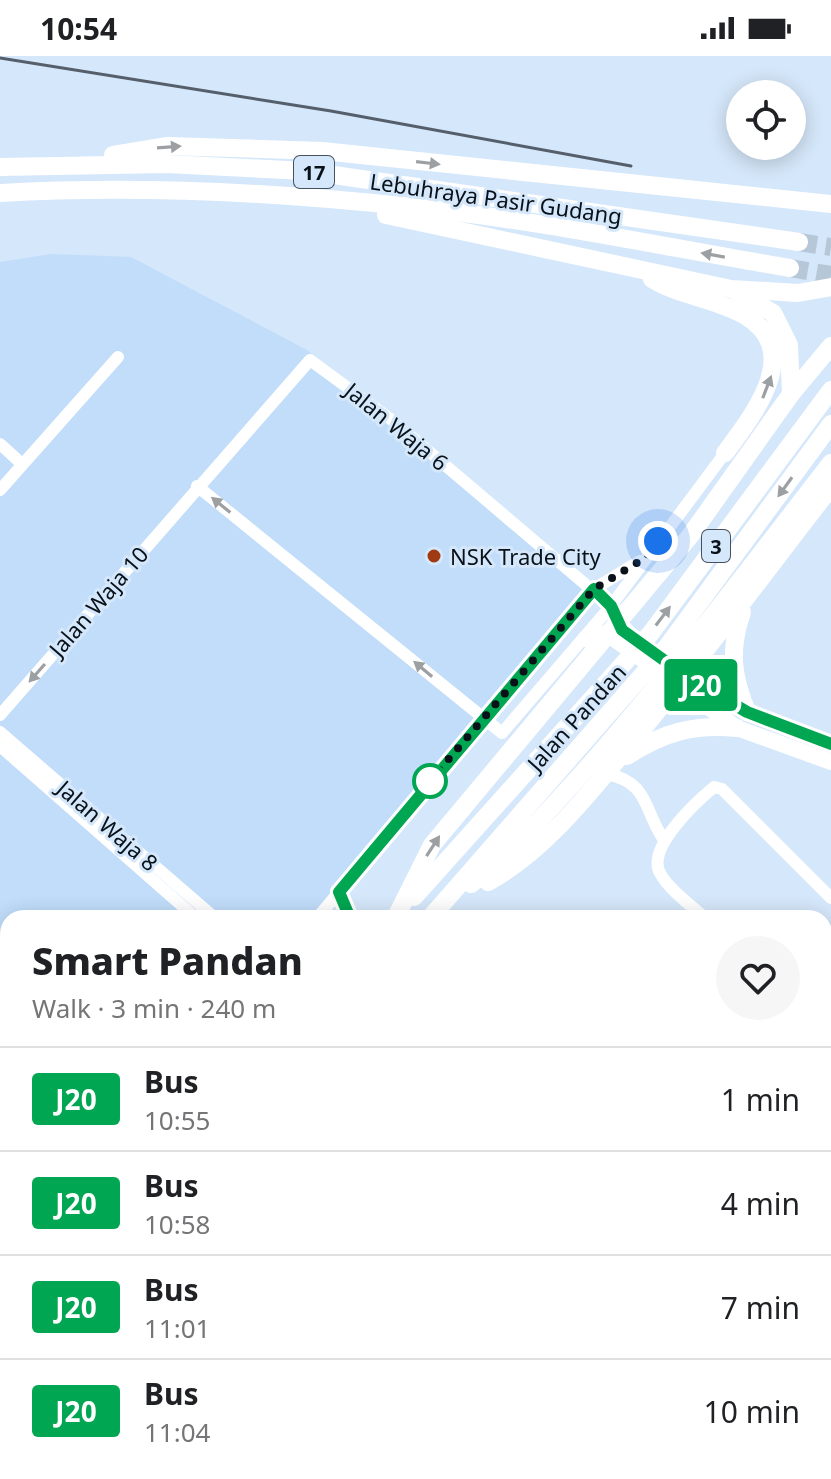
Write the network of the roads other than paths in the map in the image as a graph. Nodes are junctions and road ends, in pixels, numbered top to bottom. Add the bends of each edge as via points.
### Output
1 (64, 163) junction
2 (0, 167) edge
3 (637, 183) junction
4 (0, 193) edge
5 (831, 193) edge
6 (305, 198) junction
7 (831, 204) edge
8 (799, 242) tunnel mouth
9 (632, 266) junction
10 (790, 268) tunnel mouth
11 (831, 287) edge
12 (731, 289) junction
13 (831, 346) edge
14 (118, 357) dead end
15 (831, 390) edge
16 (791, 394) junction
17 (831, 424) edge
18 (0, 444) edge
19 (725, 453) joint
20 (831, 463) edge
21 (22, 464) junction
22 (197, 486) junction
23 (831, 487) edge
24 (0, 490) edge
25 (645, 558) junction
26 (611, 579) junction
27 (594, 589) junction
28 (748, 594) junction
29 (616, 600) junction
30 (585, 639) junction
31 (682, 682) junction
32 (0, 715) edge
33 (622, 716) junction
34 (482, 720) junction
35 (742, 720) junction
36 (0, 732) edge
37 (831, 744) edge
38 (0, 746) edge
39 (831, 762) edge
40 (609, 770) junction
41 (661, 845) junction
42 (339, 892) junction
43 (831, 898) edge
44 (187, 910) edge
45 (206, 910) edge
46 (324, 910) edge
47 (347, 910) edge
48 (400, 910) edge
49 (402, 910) edge
50 (437, 910) edge
51 (440, 910) edge
52 (697, 910) edge

1 - 2 highway, Lebuhraya Pasir Gudang / 17
1 -> 3 highway via 168,146 247,147
1 - 8 highway, Lebuhraya Pasir Gudang / 17 via 306,171
3 - 5 highway
3 - 7 highway
4 - 6 highway, Lebuhraya Pasir Gudang / 17 via 105,187
6 - 9 highway
10 -> 6 highway, Lebuhraya Pasir Gudang / 17 via 414,207
9 - 12 highway
19 -> 9 highway via 765,393 773,366 768,342 743,315 656,282
11 - 12 highway via 798,293
12 - 16 highway via 773,313 789,345
13 - 16 highway
14 - 21 street
49 -> 15 highway, Jalan Pandan / 3 via 651,633
48 -> 16 highway via 432,845 690,536
17 -> 33 highway, Jalan Pandan / 3
18 - 21 street
19 - 25 street
20 - 33 highway
21 - 24 street
22 - 27 street, Jalan Waja 6 via 307,360 314,361
22 -> 32 street, Jalan Waja 10
34 -> 22 street
23 - 28 highway
25 - 26 street
25 - 29 street
26 - 27 street
26 - 29 street via 619,582
27 - 29 street, Jalan Waja 6
27 - 34 street
28 - 31 highway
28 - 35 highway via 732,640 731,666
29 - 30 street
29 - 31 main road via 622,630
30 - 31 main road via 606,633
30 - 34 street via 505,733
31 - 35 main road
31 - 40 highway
33 - 50 highway, Jalan Pandan / 3
34 - 42 street
35 - 37 main road
35 - 39 main road
35 - 40 highway via 669,732
36 - 45 street, Jalan Waja 8
38 - 44 street, Jalan Waja 8
40 - 41 street via 646,799
40 - 51 highway via 509,870
41 - 43 street via 718,786
41 - 52 street via 656,862 661,875
42 - 46 street
42 - 47 highway

